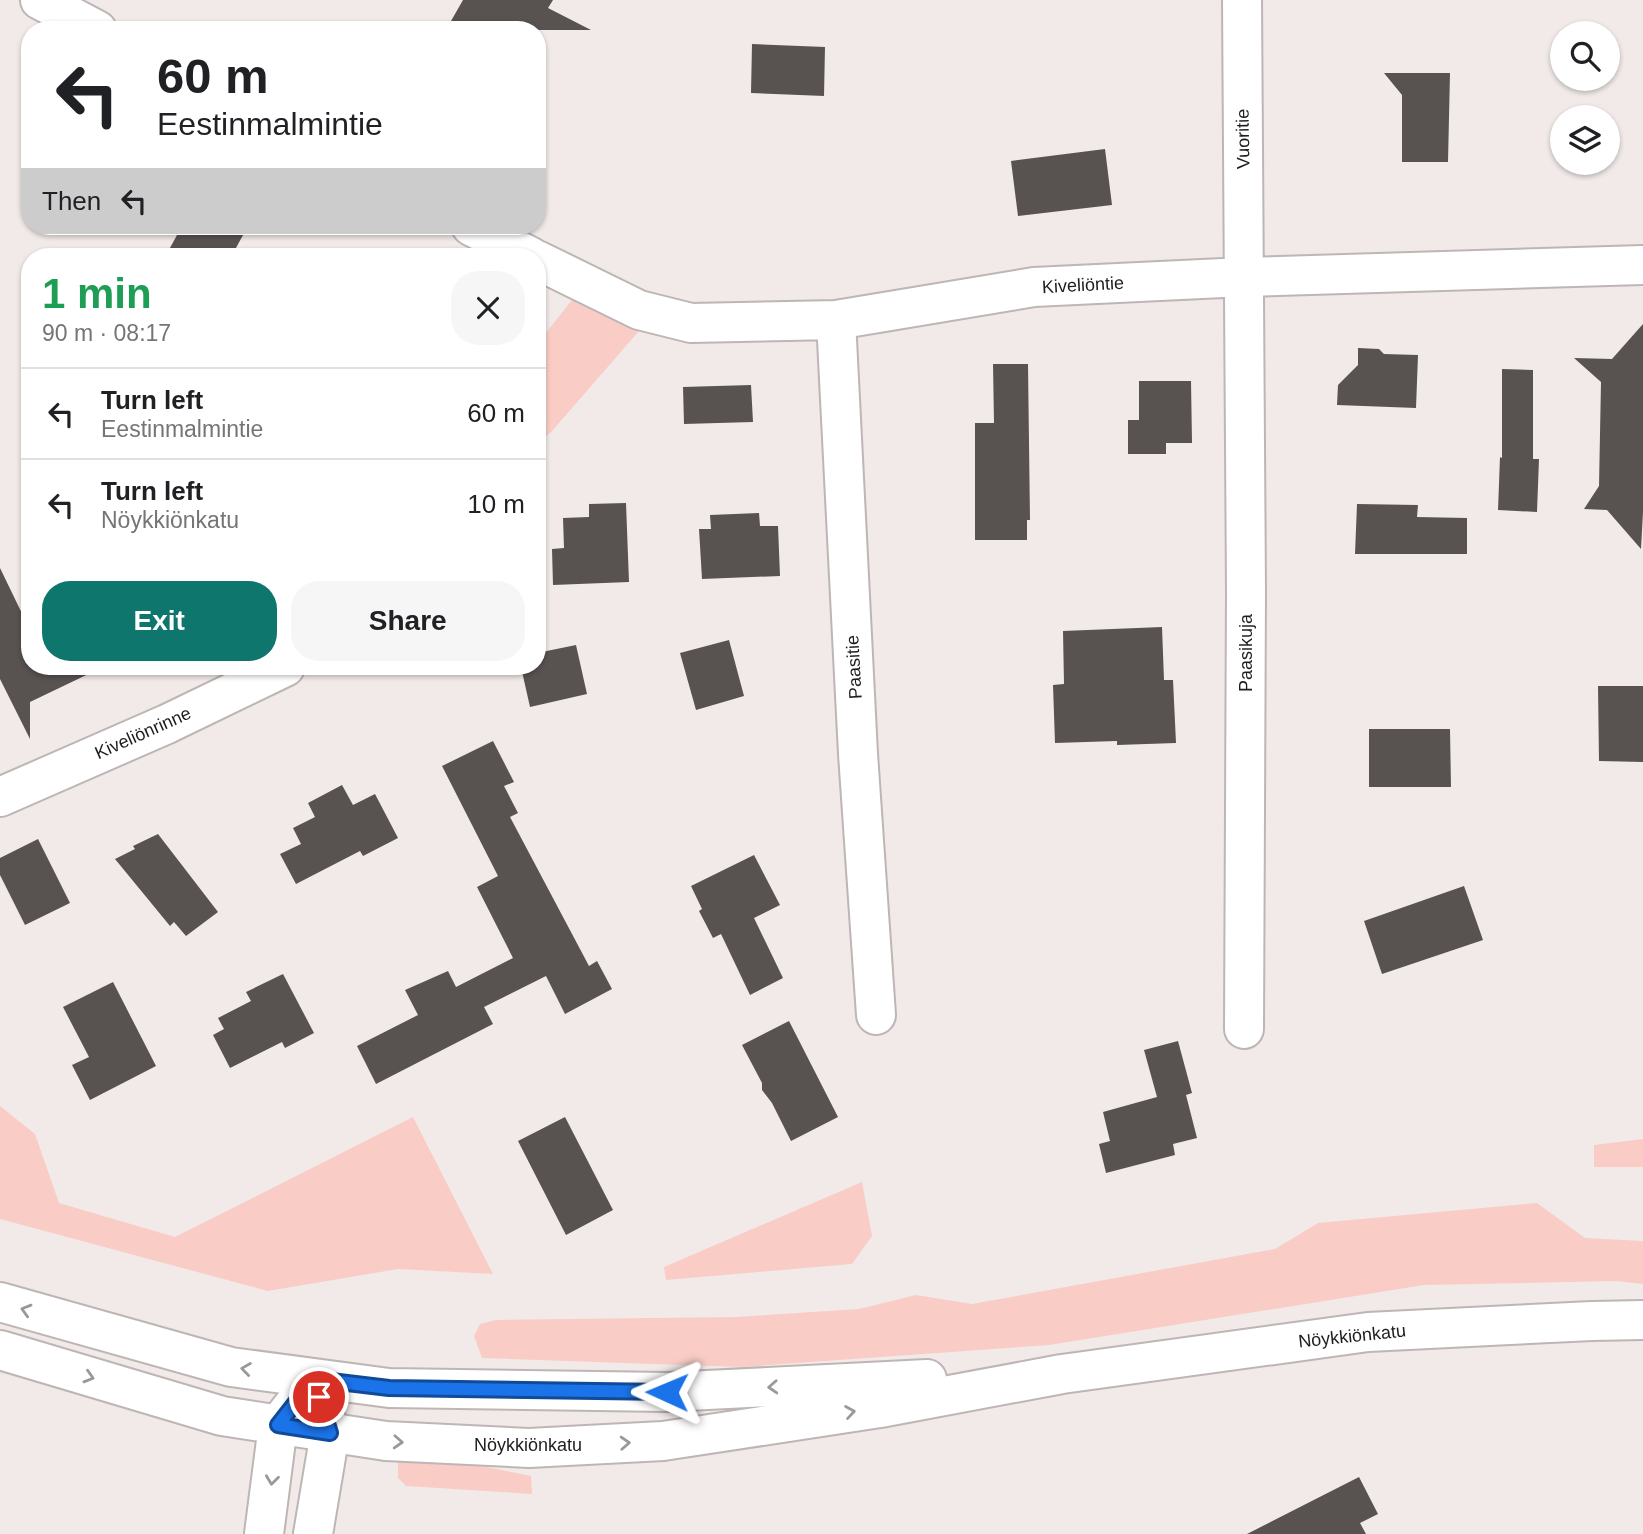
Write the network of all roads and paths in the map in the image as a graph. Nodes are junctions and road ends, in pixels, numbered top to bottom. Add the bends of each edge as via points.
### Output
1 (40, 0) edge
2 (1242, 0) edge
3 (80, 21) edge
4 (488, 235) edge
5 (514, 248) edge
6 (546, 265) edge
7 (1643, 265) edge
8 (1244, 277) junction
9 (836, 320) junction
10 (268, 675) edge
11 (0, 796) edge
12 (876, 1015) dead end
13 (1244, 1029) dead end
14 (0, 1302) edge
15 (1643, 1320) edge
16 (0, 1350) edge
17 (1062, 1374) junction
18 (314, 1379) junction
19 (278, 1425) junction
20 (330, 1433) junction
21 (264, 1534) edge
22 (313, 1534) edge

1 - 3 street
2 - 8 street, Vuoritie
4 - 5 street
6 - 9 street, Kiveliöntie via 639,310 691,323
7 - 8 street, Kiveliöntie
8 - 9 street, Kiveliöntie via 1034,287
8 - 13 street, Paasikuja
9 - 12 street, Paasitie
10 - 11 street, Kiveliönrinne
18 -> 14 street, Nöykkiönkatu via 231,1367
15 - 17 street, Nöykkiönkatu via 1368,1332
16 -> 19 street, Nöykkiönkatu via 222,1416
17 -> 18 street, Nöykkiönkatu via 667,1392 389,1388
20 -> 17 street, Nöykkiönkatu via 386,1441 528,1448 663,1441
18 - 19 street
18 - 20 street
19 - 20 street, Nöykkiönkatu
19 -> 21 street
20 - 22 street

